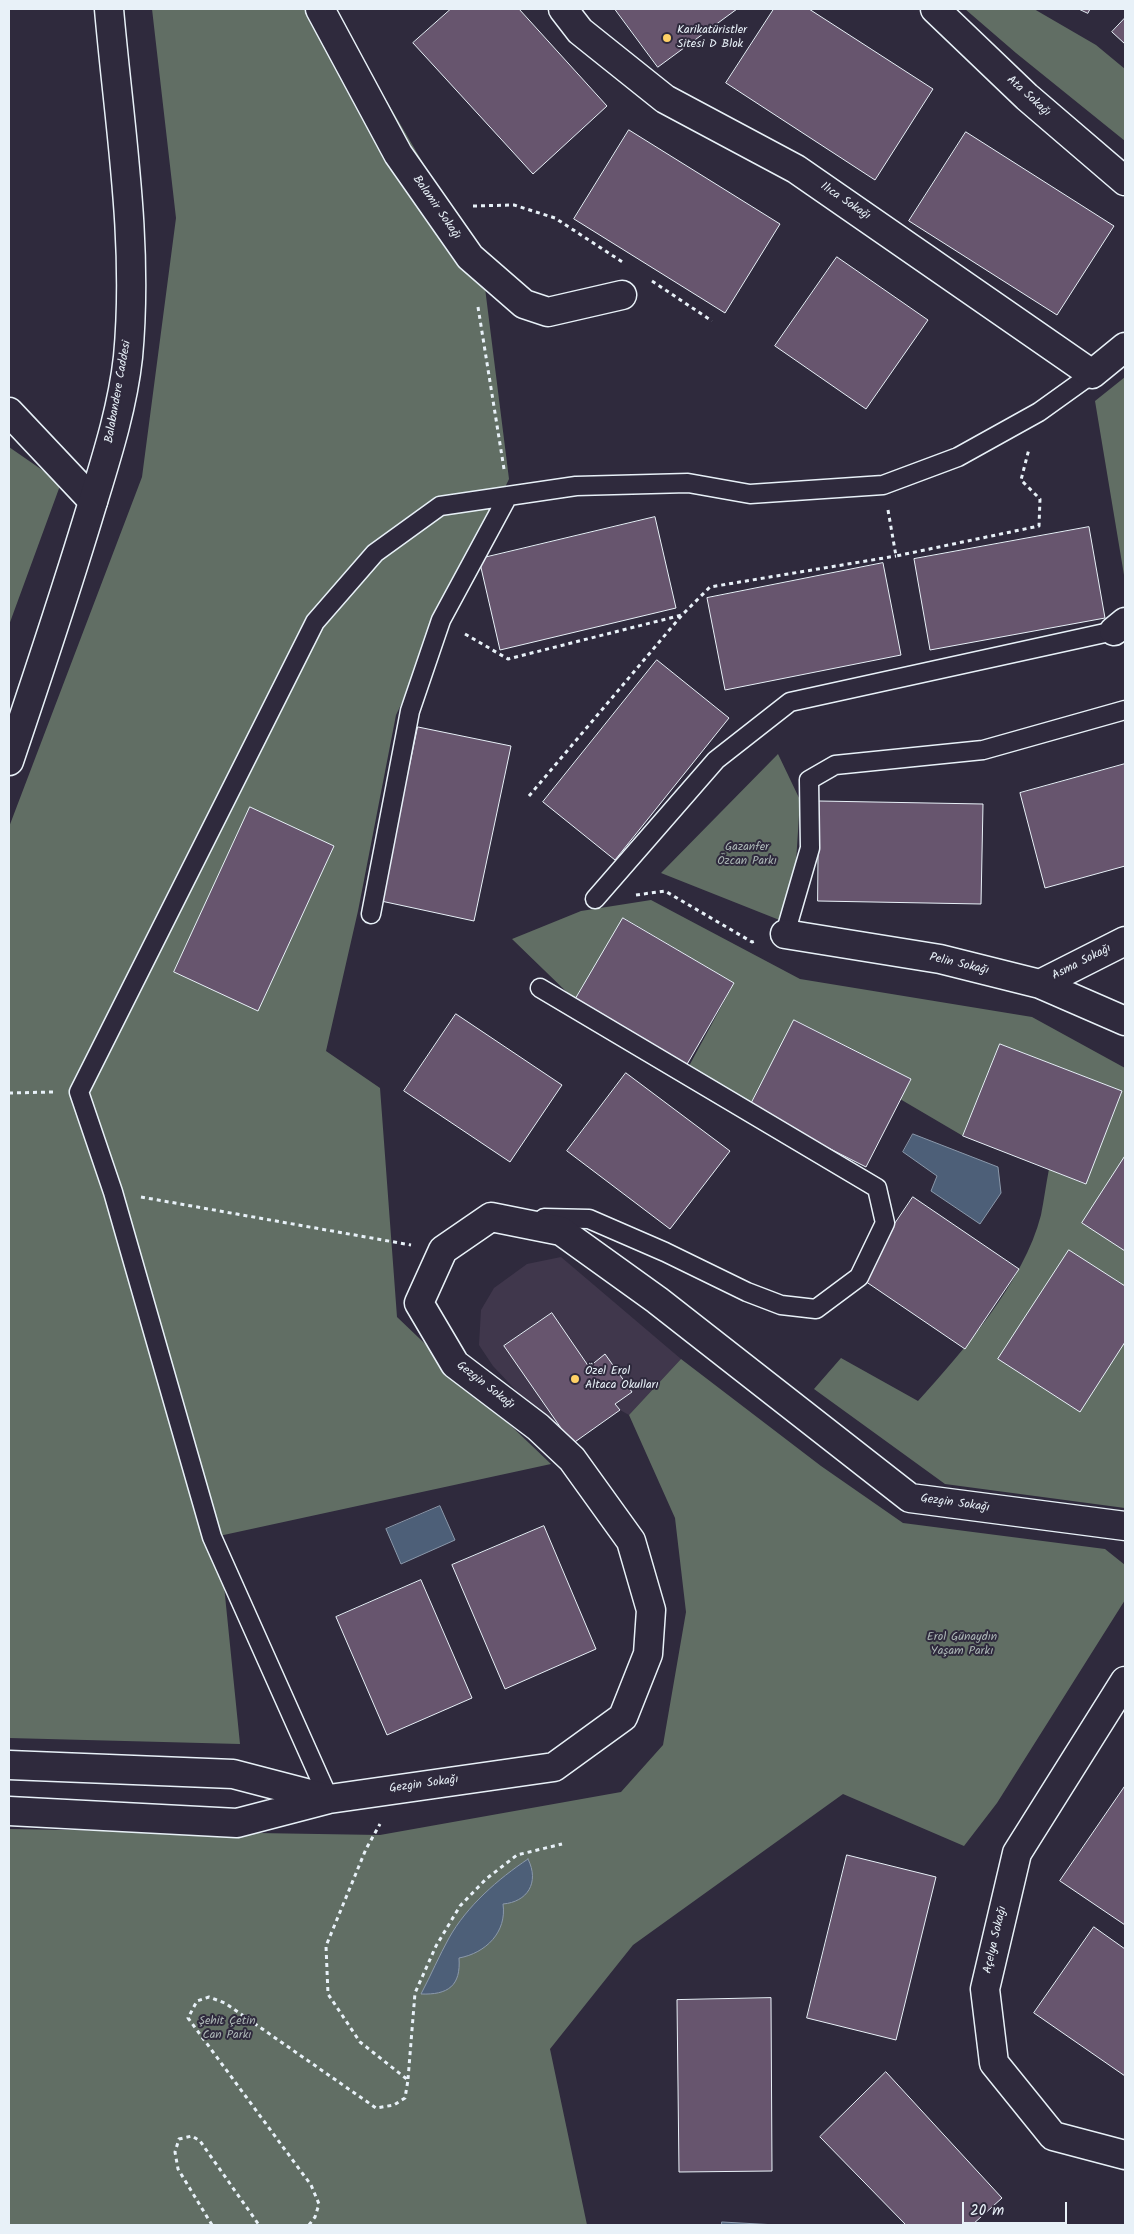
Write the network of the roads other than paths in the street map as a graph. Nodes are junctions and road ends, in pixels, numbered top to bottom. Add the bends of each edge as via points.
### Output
1 (109, 9) edge
2 (320, 9) edge
3 (563, 9) edge
4 (935, 9) edge
5 (1125, 181) edge
6 (622, 295) dead end
7 (1125, 347) edge
8 (1092, 374) junction
9 (9, 412) edge
10 (508, 496) junction
11 (93, 501) junction
12 (1120, 626) edge
13 (1125, 710) edge
14 (9, 761) edge
15 (595, 899) road end
16 (371, 914) dead end
17 (785, 934) joint
18 (1125, 941) edge
19 (1040, 984) junction
20 (540, 988) dead end
21 (1125, 1021) edge
22 (491, 1217) junction
23 (1125, 1526) edge
24 (1125, 1681) edge
25 (9, 1765) edge
26 (329, 1799) junction
27 (9, 1811) edge
28 (1125, 2155) edge

1 - 11 street, Balabandere Caddesi via 132,272 128,357 115,429
2 - 6 street, Balamir Sokağı via 398,154 470,257 524,304 548,312
3 - 8 street, Ilıca Sokağı via 580,31 665,99 796,169
4 - 5 street, Ata Sokağı via 1027,97
7 - 8 street
8 - 10 lane via 1039,412 958,457 883,485 750,494 688,483 576,486
9 - 11 street
10 - 16 lane via 441,620 410,711
10 - 26 lane via 440,506 375,553 315,622 79,1092 113,1192 212,1537
11 - 14 street, Balabandere Caddesi
12 - 15 lane via 790,702 716,760
13 - 17 lane via 983,750 835,766 808,780 810,848
17 - 19 street, Pelin Sokağı via 940,959
18 - 19 street, Asma Sokağı
19 - 21 street, Pelin Sokağı
20 - 22 lane via 877,1188 885,1223 859,1277 816,1309 781,1305 747,1292 589,1219
22 - 23 street, Gezgin Sokağı via 560,1232 657,1300 910,1498
22 - 26 street, Gezgin Sokağı via 444,1250 419,1304 455,1364 538,1427 572,1459 631,1541 651,1610 648,1654 623,1717 554,1767
24 - 28 street, Açelya Sokağı via 1016,1853 985,1989 994,2063 1053,2136
25 - 26 street, Gezgin Sokağı via 234,1774
26 - 27 street, Gezgin Sokağı via 237,1823

